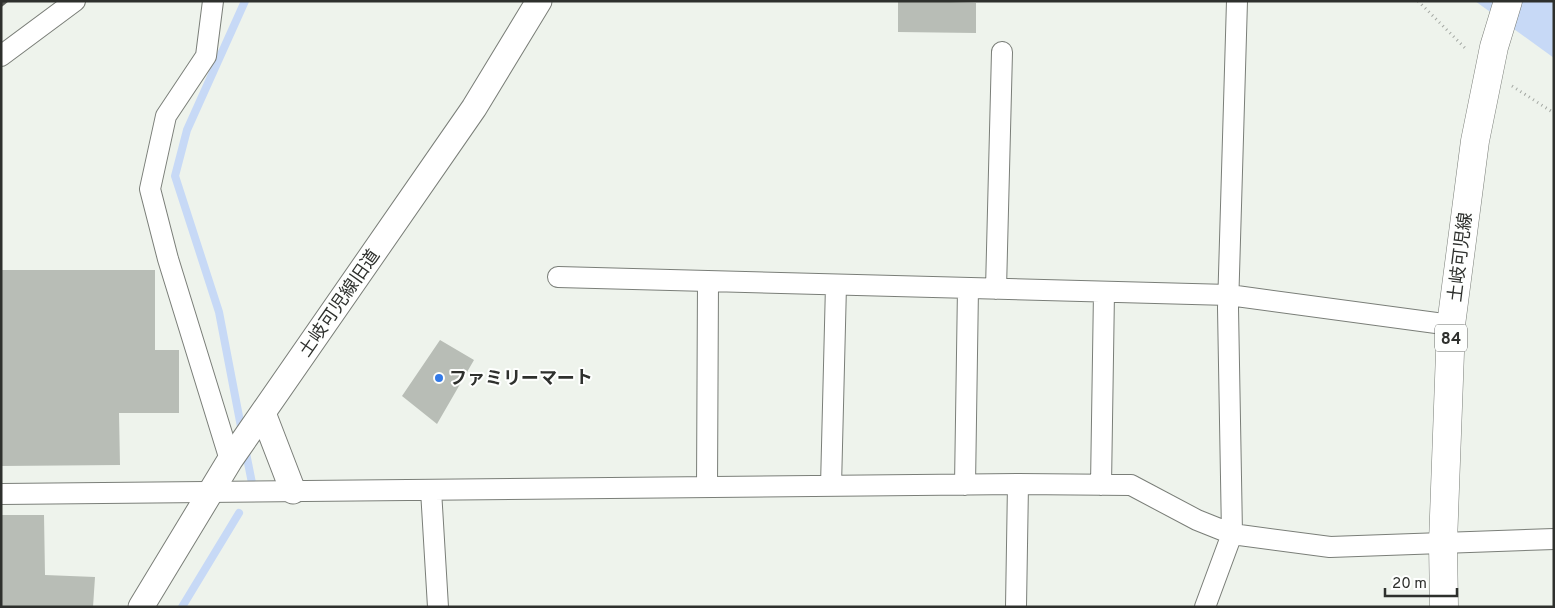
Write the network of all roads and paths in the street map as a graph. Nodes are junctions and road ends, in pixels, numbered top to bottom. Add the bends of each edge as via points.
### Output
1 (75, 1) edge
2 (213, 1) edge
3 (539, 1) edge
4 (1238, 1) edge
5 (1418, 1) edge
6 (1508, 1) edge
7 (1002, 52) dead end
8 (1, 56) edge
9 (1492, 59) junction
10 (1554, 113) edge
11 (558, 277) dead end
12 (708, 281) junction
13 (836, 285) junction
14 (968, 288) junction
15 (996, 289) junction
16 (1104, 292) junction
17 (1229, 295) junction
18 (1451, 325) junction
19 (259, 418) junction
20 (230, 460) junction
21 (1018, 484) junction
22 (1101, 484) junction
23 (964, 485) junction
24 (831, 486) junction
25 (707, 487) junction
26 (431, 490) junction
27 (293, 491) junction
28 (212, 492) junction
29 (1, 494) edge
30 (1232, 534) junction
31 (1554, 539) edge
32 (1442, 544) junction
33 (141, 607) edge
34 (438, 607) edge
35 (1016, 607) edge
36 (1205, 607) edge
37 (1444, 607) edge

1 - 8 street
2 - 20 street via 206,56 166,116 150,189 168,260
3 - 19 street, 土岐可児線旧道 via 474,108
4 - 17 street
5 - 9 path
6 - 9 main road, 土岐可児線 / 84
7 - 15 street
9 - 10 path
9 - 18 main road, 土岐可児線 / 84 via 1475,141
11 - 12 street
12 - 13 street
12 - 25 street
13 - 14 street
13 - 24 street
14 - 15 street
14 - 23 street
15 - 16 street
16 - 17 street
16 - 22 street
17 - 18 street
17 - 30 street
18 - 32 main road, 土岐可児線 / 84
19 - 20 street, 土岐可児線旧道
19 - 27 street
20 - 28 street, 土岐可児線旧道
21 - 22 street
21 - 23 street
21 - 35 street
22 - 30 street via 1131,485 1197,520
23 - 24 street
24 - 25 street
25 - 26 street
26 - 27 street
26 - 34 street
27 - 28 street
28 - 29 street
28 - 33 street, 土岐可児線旧道
30 - 32 street via 1330,547
30 - 36 street
31 - 32 street
32 - 37 main road, 土岐可児線 / 84

